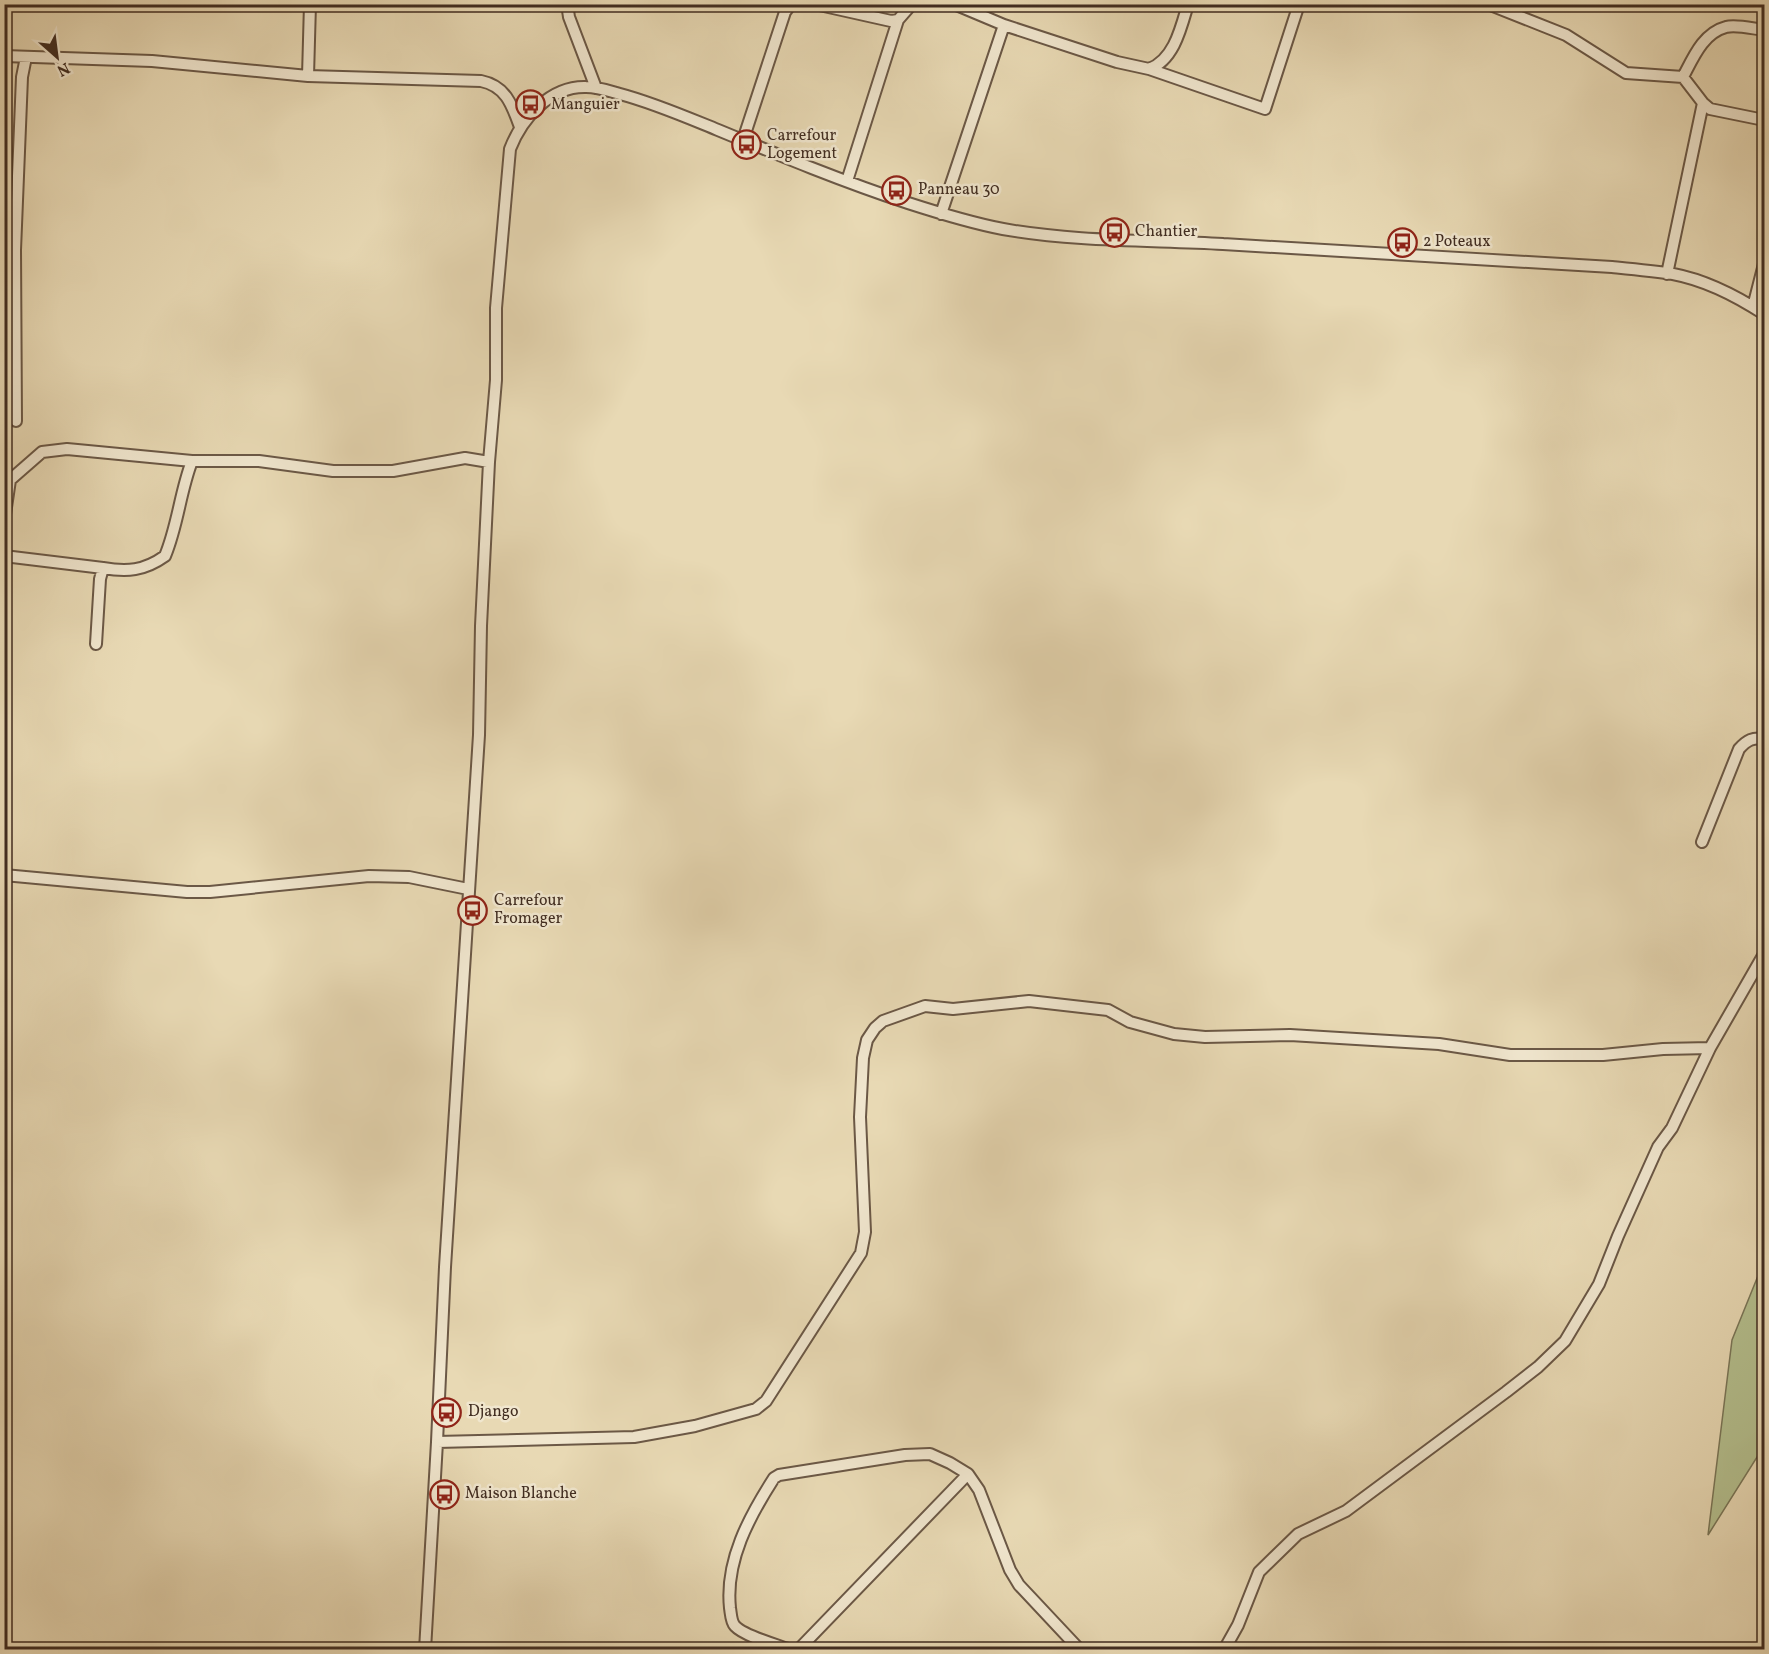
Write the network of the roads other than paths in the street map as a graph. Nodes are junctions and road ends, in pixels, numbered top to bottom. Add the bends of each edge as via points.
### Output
1 (310, 4) edge
2 (567, 4) edge
3 (791, 4) edge
4 (815, 4) edge
5 (912, 4) edge
6 (954, 4) edge
7 (1188, 4) edge
8 (1299, 4) edge
9 (1488, 4) edge
10 (898, 20) junction
11 (1004, 25) junction
12 (1764, 30) edge
13 (4, 56) edge
14 (26, 57) junction
15 (1149, 69) junction
16 (308, 76) junction
17 (1683, 77) junction
18 (596, 88) junction
19 (1703, 103) junction
20 (1764, 120) edge
21 (520, 127) junction
22 (743, 140) junction
23 (847, 181) junction
24 (941, 214) junction
25 (1764, 264) edge
26 (1667, 274) junction
27 (1753, 307) junction
28 (1764, 314) edge
29 (16, 421) dead end
30 (192, 461) junction
31 (489, 462) junction
32 (4, 521) edge
33 (4, 556) edge
34 (103, 568) junction
35 (96, 644) dead end
36 (1764, 739) edge
37 (1702, 842) dead end
38 (4, 875) edge
39 (468, 889) junction
40 (1764, 954) edge
41 (1710, 1048) junction
42 (437, 1442) junction
43 (968, 1474) junction
44 (425, 1650) edge
45 (791, 1650) edge
46 (798, 1650) edge
47 (1080, 1650) edge
48 (1224, 1650) edge

1 - 16 street
2 - 18 street
3 - 22 street
4 - 10 street
5 - 10 street
6 - 11 street
7 - 15 street via 1177,39 1162,62
8 - 15 street via 1265,109
9 - 17 street via 1566,35 1626,73
10 - 23 street
11 - 15 street
11 - 24 street
12 - 17 street via 1727,26 1708,36
13 - 14 street
14 - 16 street via 152,61
14 - 29 street via 15,250
16 - 21 street via 494,84 512,103
17 - 19 street
18 - 21 street via 573,89 547,100
18 - 22 street via 645,101
19 - 20 street via 1720,112
19 - 26 street
21 - 31 street via 510,149 508,166
22 - 23 street
23 - 24 street
24 - 26 street via 1004,229 1077,238 1612,267
25 - 27 street
26 - 27 street via 1717,289
27 - 28 street
30 - 31 street via 259,461 333,471 393,471 465,458
30 - 32 street via 68,449 42,452 10,480
30 - 34 street via 177,525 165,556 139,570
31 - 39 street via 479,735
33 - 34 street
34 - 35 street
36 - 37 street via 1754,737 1739,749
38 - 39 street via 187,892 369,876 409,877
39 - 42 street
40 - 41 street
41 - 42 street via 1520,1056 1439,1044 1290,1035 1205,1037 1174,1034 1130,1022 1108,1010 1029,1001 953,1009 925,1006 902,1013 875,1028 862,1058 860,1117 865,1232 861,1253 765,1401 756,1408 695,1426 634,1437
41 - 48 street via 1672,1128 1658,1147 1599,1284 1565,1341 1506,1392 1347,1511 1298,1534 1259,1572
42 - 44 street
43 - 45 street via 930,1454 774,1478 733,1558 731,1618 735,1627
43 - 46 street
43 - 47 street via 979,1490 1019,1585

